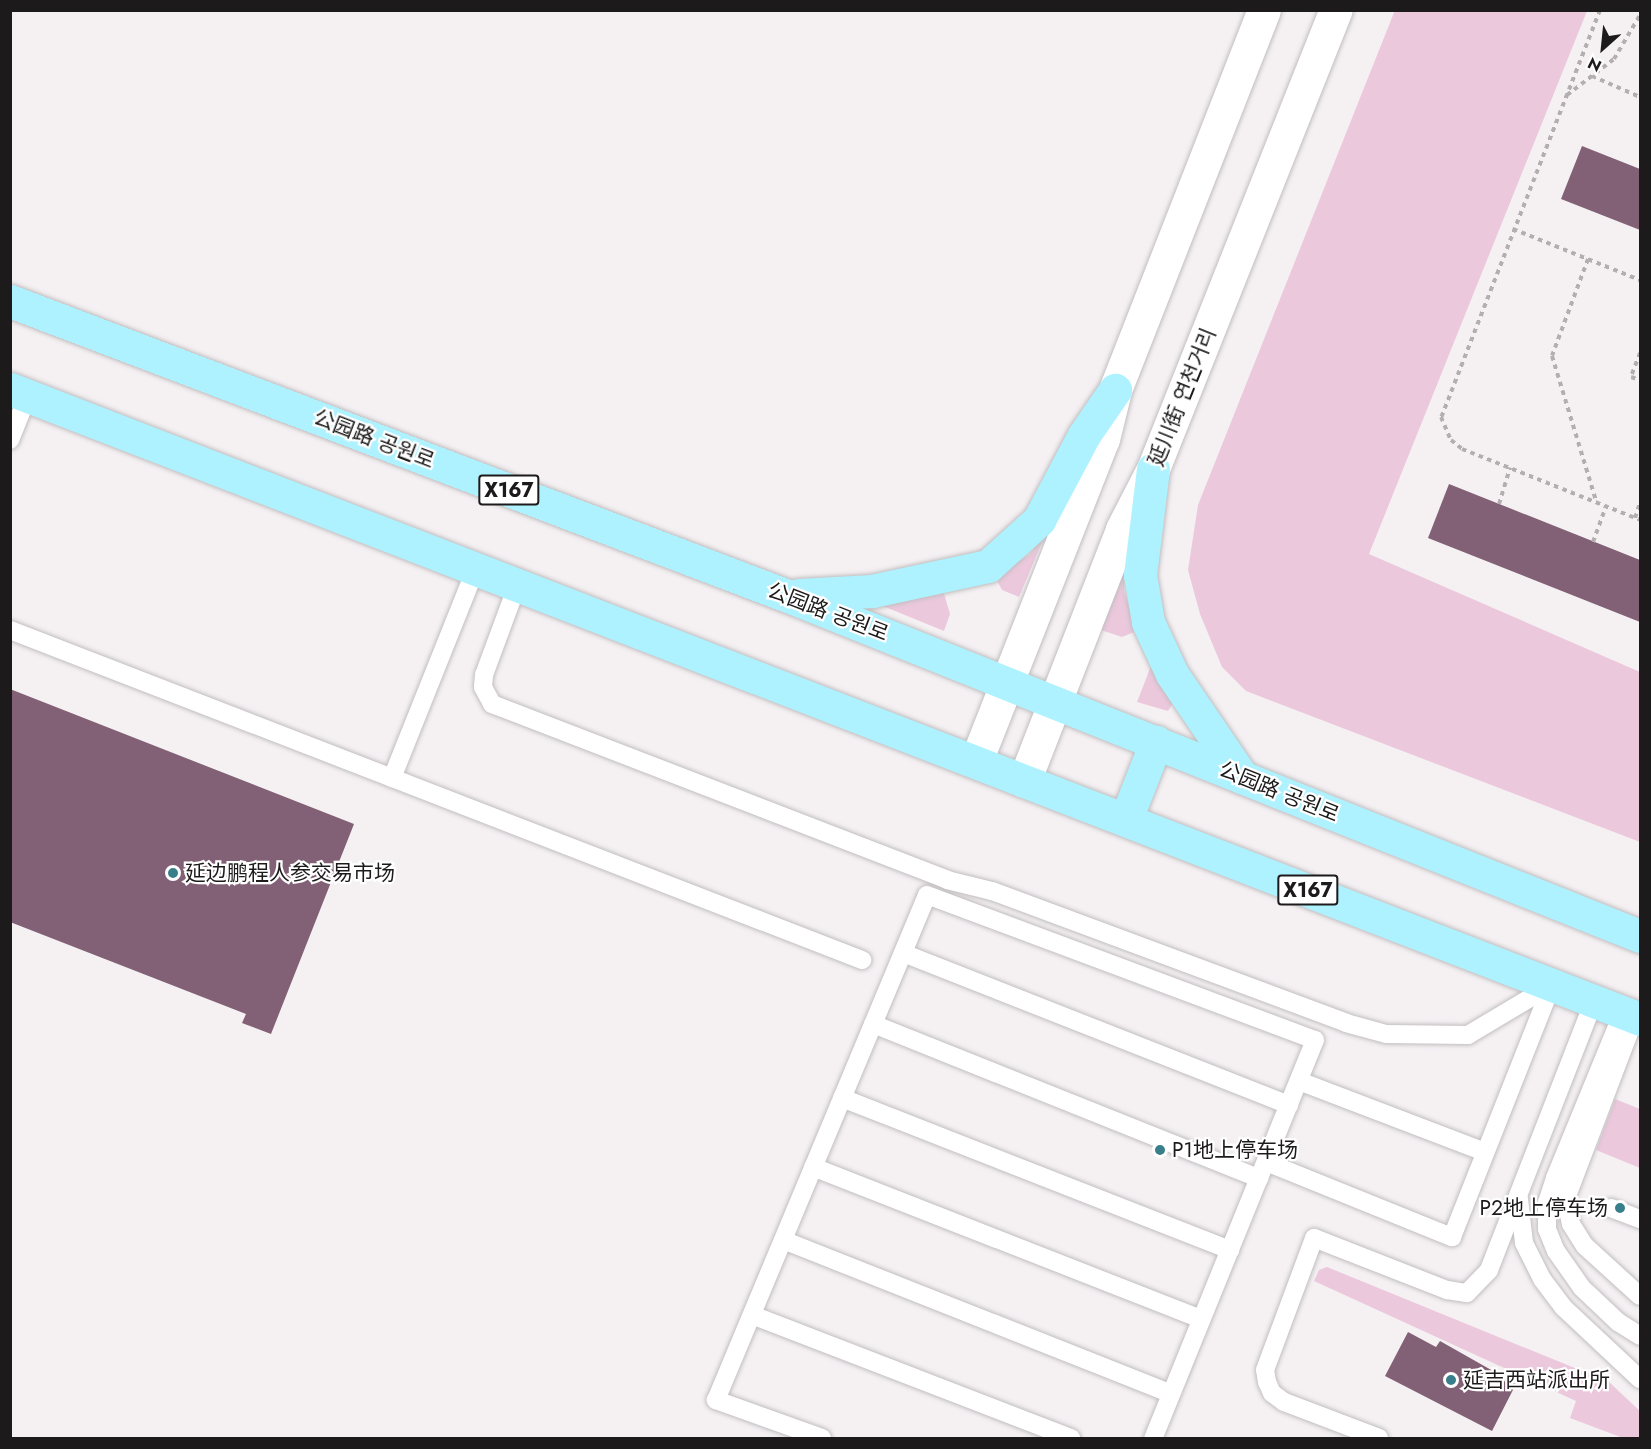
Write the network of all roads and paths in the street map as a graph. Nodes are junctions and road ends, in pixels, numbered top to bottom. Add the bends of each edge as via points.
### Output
1 (1264, 10) edge
2 (1336, 10) edge
3 (1600, 10) edge
4 (1641, 15) edge
5 (1634, 29) junction
6 (1641, 32) edge
7 (1592, 76) junction
8 (1566, 96) junction
9 (1641, 97) edge
10 (1513, 229) junction
11 (1588, 259) junction
12 (1641, 280) edge
13 (10, 301) edge
14 (1641, 353) edge
15 (1641, 380) edge
16 (1115, 390) junction
17 (19, 392) edge
18 (10, 440) edge
19 (1510, 468) junction
20 (1153, 469) junction
21 (1596, 502) junction
22 (1641, 503) edge
23 (1499, 504) dead end
24 (1606, 506) junction
25 (1635, 518) junction
26 (1641, 520) edge
27 (1593, 542) dead end
28 (477, 566) junction
29 (518, 583) junction
30 (788, 596) junction
31 (10, 630) edge
32 (1007, 683) junction
33 (1053, 702) junction
34 (1156, 742) junction
35 (975, 761) junction
36 (1242, 777) junction
37 (392, 778) junction
38 (1023, 781) junction
39 (1126, 819) junction
40 (1641, 936) edge
41 (903, 953) junction
42 (862, 960) dead end
43 (1552, 985) junction
44 (1623, 1012) edge
45 (873, 1024) junction
46 (1299, 1081) junction
47 (842, 1098) junction
48 (1289, 1105) junction
49 (1485, 1152) junction
50 (813, 1167) junction
51 (1262, 1170) junction
52 (1518, 1195) junction
53 (1611, 1208) dead end
54 (1641, 1220) edge
55 (783, 1240) junction
56 (1230, 1250) junction
57 (1641, 1296) edge
58 (752, 1315) junction
59 (1202, 1319) junction
60 (1641, 1336) edge
61 (1641, 1379) edge
62 (1171, 1394) junction
63 (822, 1438) edge
64 (1071, 1438) edge
65 (1153, 1438) edge
66 (1379, 1438) edge

1 - 16 main road
2 - 20 main road, 延川街 연천거리
3 - 8 path
4 - 5 path
5 - 6 path
5 - 7 path via 1614,59
7 - 8 path
7 - 9 path
8 - 10 path
10 - 11 path
10 - 19 path via 1441,417 1451,440 1462,449
11 - 12 path
11 - 21 path via 1552,356
13 - 30 main road, 公园路 공원로 / X167
14 - 15 path via 1631,377
16 - 30 main road via 1084,435 1039,520 1022,540 988,566 872,591
16 - 32 main road via 1103,439
17 - 18 lane
17 - 28 main road, X167
19 - 21 path
19 - 23 path
20 - 33 main road, 延川街 연천거리 via 1122,529
20 - 36 main road via 1140,575 1149,622 1173,674
21 - 24 path
22 - 25 path
24 - 25 path
24 - 27 path
25 - 26 path
28 - 29 main road, X167
28 - 37 lane
29 - 35 main road, X167
29 - 43 lane via 483,687 492,704 947,880 992,891 1346,1023 1386,1034 1468,1035
30 - 32 main road, 公园路 공원로 / X167
31 - 37 lane
32 - 33 main road, 公园路 공원로 / X167
32 - 35 main road
33 - 34 main road, 公园路 공원로 / X167
33 - 38 main road, 延川街 연천거리
34 - 36 main road, 公园路 공원로 / X167
34 - 39 main road
35 - 38 main road, X167
36 - 40 main road, 公园路 공원로 / X167
37 - 42 lane
38 - 39 main road, X167
39 - 43 main road, X167
41 - 45 lane
41 - 46 lane via 927,895 1315,1040
41 - 48 lane
43 - 44 main road, X167
43 - 49 lane
44 - 52 lane
44 - 57 lane via 1566,1199 1570,1224 1586,1246
44 - 60 lane via 1555,1178 1547,1202 1547,1229 1556,1251 1582,1288 1618,1322
45 - 47 lane
45 - 51 lane
46 - 48 lane
46 - 49 lane
47 - 50 lane
47 - 56 lane
48 - 51 lane
49 - 51 lane via 1452,1237
50 - 55 lane
50 - 59 lane
51 - 56 lane
52 - 61 lane via 1524,1243 1542,1279 1564,1308
52 - 66 lane via 1489,1270 1467,1293 1447,1290 1314,1238 1265,1370 1266,1382 1284,1402
53 - 54 lane
55 - 58 lane
55 - 62 lane
56 - 59 lane
58 - 63 lane via 716,1400
58 - 64 lane
59 - 62 lane
62 - 65 lane

